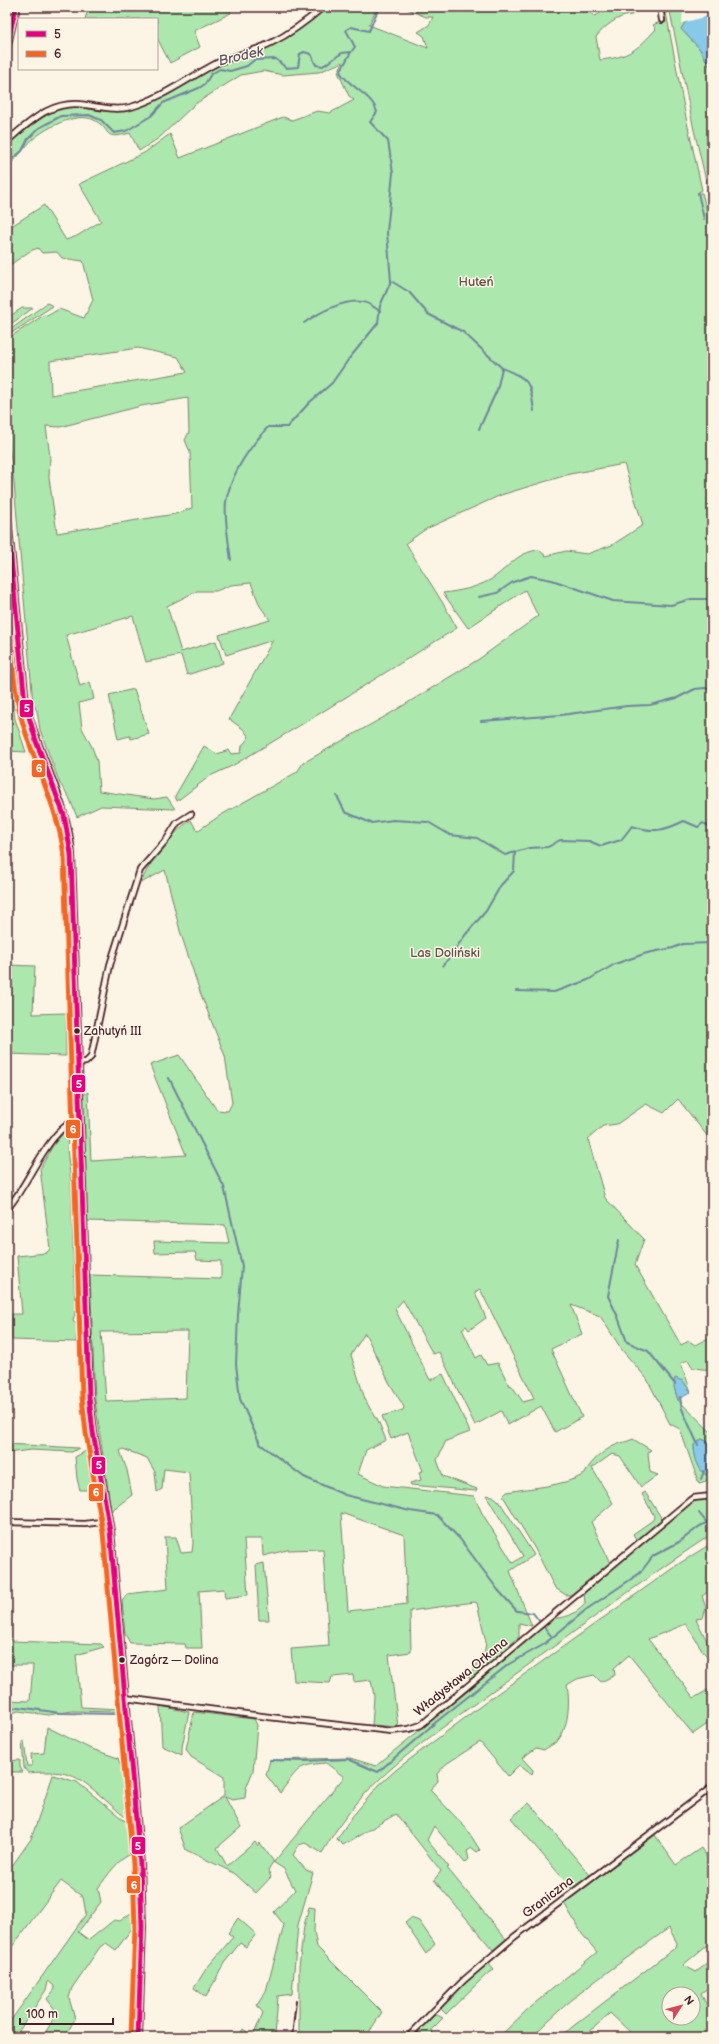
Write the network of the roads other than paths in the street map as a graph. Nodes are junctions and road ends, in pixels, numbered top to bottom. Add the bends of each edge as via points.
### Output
1 (16, 7) edge
2 (323, 7) edge
3 (660, 7) edge
4 (662, 20) dead end
5 (7, 44) edge
6 (7, 141) edge
7 (7, 518) edge
8 (191, 814) dead end
9 (78, 1063) junction
10 (79, 1120) junction
11 (7, 1209) edge
12 (712, 1496) edge
13 (108, 1521) junction
14 (7, 1522) edge
15 (125, 1698) junction
16 (712, 1787) edge
17 (138, 2037) edge
18 (408, 2037) edge

1 - 5 main road
2 - 6 street via 270,43 216,64 145,102 119,109 79,104 54,107 33,119
3 - 4 street
7 - 9 main road via 25,703 66,821 71,846
8 - 9 street via 177,823 167,839 140,870 110,965 91,1056 86,1062
9 - 10 main road
10 - 11 street via 69,1123 44,1151 22,1190
10 - 13 main road via 91,1413
12 - 15 street, Władysława Orkana via 689,1500 421,1725 391,1730
13 - 14 street via 85,1524
13 - 15 main road
15 - 17 main road via 142,1900
16 - 18 street, Graniczna via 514,1937 464,1980

